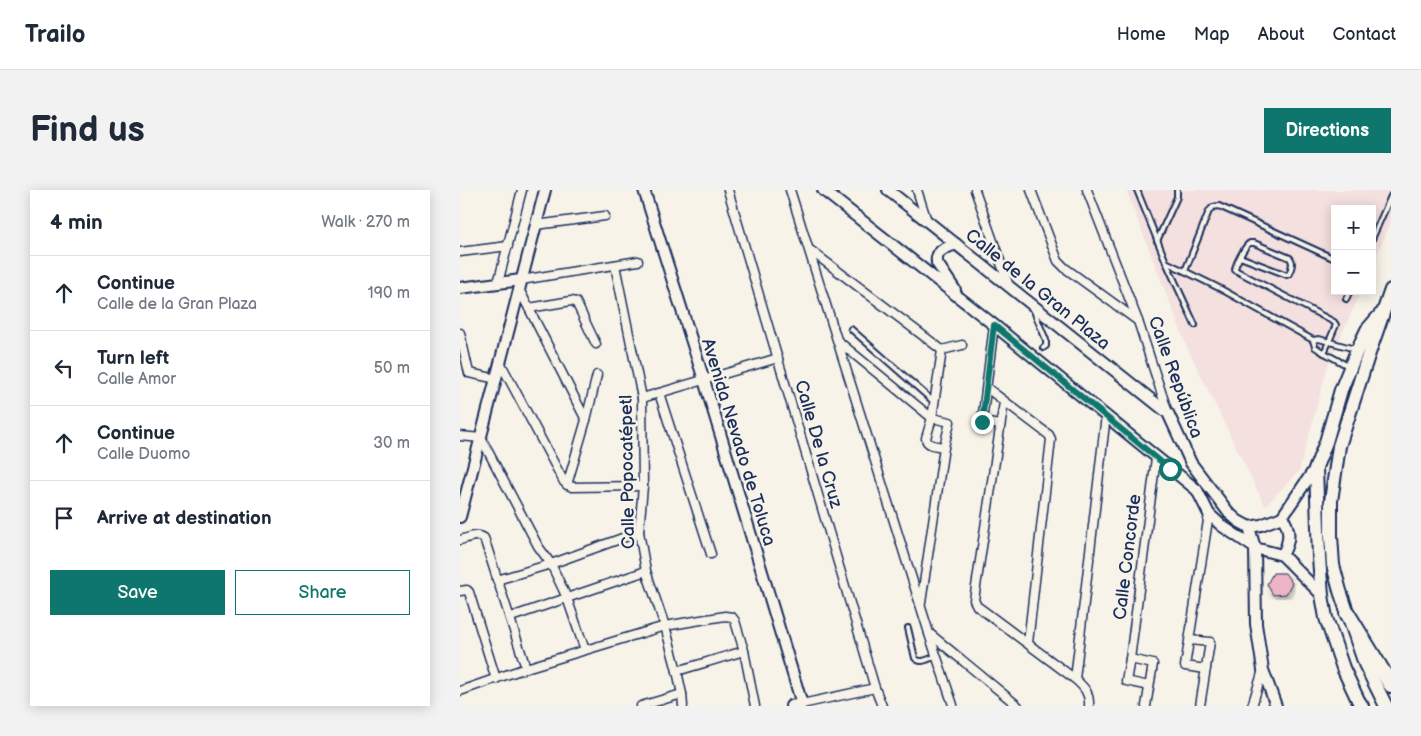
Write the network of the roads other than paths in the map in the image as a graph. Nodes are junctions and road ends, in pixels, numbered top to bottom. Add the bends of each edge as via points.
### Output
1 (522, 190) edge
2 (545, 190) edge
3 (644, 190) edge
4 (728, 190) edge
5 (790, 190) edge
6 (823, 190) edge
7 (888, 190) edge
8 (917, 190) edge
9 (975, 190) edge
10 (1031, 190) edge
11 (1087, 190) edge
12 (1137, 190) edge
13 (1177, 190) edge
14 (1391, 196) edge
15 (605, 216) dead end
16 (928, 221) junction
17 (536, 225) junction
18 (1376, 230) edge
19 (1157, 241) junction
20 (956, 244) junction
21 (508, 246) junction
22 (810, 250) junction
23 (460, 252) edge
24 (1240, 257) junction
25 (1331, 257) edge
26 (638, 262) dead end
27 (1166, 262) junction
28 (615, 265) junction
29 (1184, 271) junction
30 (498, 283) junction
31 (520, 285) junction
32 (460, 288) edge
33 (1010, 288) junction
34 (1391, 290) edge
35 (1348, 295) edge
36 (961, 299) junction
37 (1346, 299) dead end
38 (1031, 304) junction
39 (529, 308) junction
40 (1384, 309) junction
41 (1138, 321) junction
42 (994, 325) junction
43 (1195, 325) dead end
44 (851, 328) dead end
45 (460, 333) edge
46 (1313, 340) junction
47 (838, 341) junction
48 (1329, 342) junction
49 (596, 344) dead end
50 (962, 345) dead end
51 (1043, 348) dead end
52 (942, 350) junction
53 (1357, 350) junction
54 (1324, 353) junction
55 (778, 358) junction
56 (463, 363) edge
57 (501, 364) junction
58 (1350, 368) junction
59 (597, 375) dead end
60 (497, 379) junction
61 (704, 380) junction
62 (987, 388) junction
63 (659, 393) junction
64 (642, 398) junction
65 (934, 402) junction
66 (1004, 402) junction
67 (1168, 414) junction
68 (1106, 415) junction
69 (932, 418) junction
70 (586, 420) junction
71 (1000, 425) junction
72 (460, 436) edge
73 (481, 438) junction
74 (944, 447) junction
75 (1156, 458) junction
76 (1316, 467) junction
77 (567, 485) junction
78 (643, 486) junction
79 (1210, 514) junction
80 (1282, 517) junction
81 (460, 518) edge
82 (1249, 527) junction
83 (639, 532) junction
84 (460, 540) edge
85 (1255, 548) junction
86 (710, 554) dead end
87 (1282, 555) junction
88 (551, 564) junction
89 (646, 571) junction
90 (497, 580) junction
91 (460, 591) edge
92 (1322, 595) junction
93 (567, 598) junction
94 (921, 605) junction
95 (1346, 612) junction
96 (511, 618) junction
97 (665, 626) junction
98 (908, 628) dead end
99 (929, 632) junction
100 (1190, 640) junction
101 (1028, 643) junction
102 (585, 650) junction
103 (744, 651) junction
104 (937, 656) junction
105 (1130, 660) junction
106 (526, 668) junction
107 (1206, 669) junction
108 (1263, 670) junction
109 (678, 671) junction
110 (496, 679) junction
111 (1075, 679) junction
112 (1391, 685) edge
113 (1150, 686) junction
114 (875, 688) junction
115 (460, 691) edge
116 (682, 694) junction
117 (802, 704) junction
118 (953, 705) edge
119 (641, 706) edge
120 (683, 706) edge
121 (755, 706) edge
122 (792, 706) edge
123 (875, 706) edge
124 (882, 706) edge
125 (1018, 706) edge
126 (1088, 706) edge
127 (1146, 706) edge
128 (1200, 706) edge
129 (1252, 706) edge
130 (1276, 706) edge
131 (1362, 706) edge
132 (1386, 706) edge

1 - 21 street
2 - 17 street
3 - 61 street, Avenida Nevado de Toluca
4 - 55 street, Calle De la Cruz
5 - 22 street
6 - 36 street
7 - 16 street, Calle de la Gran Plaza
8 - 16 street
9 - 33 street
10 - 41 street via 1058,261
11 - 41 street, Calle República
12 - 19 lane
13 - 19 lane via 1177,198
14 - 18 lane
15 - 17 street
16 - 20 street, Calle de la Gran Plaza
17 - 31 street
19 - 27 lane
20 - 33 street, Calle de la Gran Plaza
20 - 36 street via 940,250 937,263
21 - 23 street
21 - 30 street
22 - 47 street
22 - 52 street
24 - 24 lane via 1287,275 1292,264 1290,258 1254,243 1247,244
24 - 48 lane via 1234,268 1236,272 1336,323
25 - 29 lane via 1219,206 1209,211
26 - 28 street
27 - 29 lane
27 - 43 lane
28 - 31 street
28 - 64 street, Calle Popocatépetl
29 - 46 lane
30 - 31 street
30 - 32 street
31 - 39 street
31 - 57 street
33 - 38 street, Calle de la Gran Plaza
34 - 40 main road
35 - 37 lane
36 - 42 street
38 - 51 lane via 1046,340
38 - 67 street, Calle de la Gran Plaza
39 - 49 street via 576,302
39 - 70 street
40 - 53 main road via 1367,330
40 - 95 main road via 1339,446 1331,501 1333,565
41 - 67 street, Calle República
42 - 62 street
42 - 68 street
44 - 65 lane
45 - 56 street
46 - 48 lane
46 - 54 lane via 1315,347
47 - 69 street
47 - 94 street
48 - 53 lane
48 - 54 lane
50 - 52 street
52 - 65 street
53 - 58 main road
54 - 58 lane
55 - 61 street
55 - 114 street, Calle De la Cruz
56 - 60 street via 469,373
57 - 60 street
57 - 77 street
58 - 76 main road
59 - 70 street
60 - 73 street
61 - 63 street
61 - 117 street, Avenida Nevado de Toluca
62 - 66 street
62 - 71 street via 982,422
63 - 64 street
63 - 86 street
64 - 78 street, Calle Popocatépetl
65 - 69 street
66 - 71 street
66 - 101 street via 1049,435 1051,440
67 - 82 street, Calle República via 1191,464 1229,513
68 - 75 street
68 - 111 street
69 - 74 street via 926,441
69 - 74 street via 950,422
70 - 77 street
71 - 101 street via 974,600 977,606
72 - 73 street
73 - 81 street
73 - 88 street via 538,546
74 - 94 street
75 - 79 street via 1197,490
75 - 105 street, Calle Concorde
76 - 80 street
76 - 92 main road
77 - 78 street
78 - 83 street, Calle Popocatépetl
79 - 85 street
79 - 100 street
80 - 82 street
80 - 87 street via 1287,523 1289,536
82 - 85 street
83 - 88 street
83 - 89 street, Calle Popocatépetl
84 - 90 street via 481,535 484,538
85 - 87 street
85 - 108 street via 1256,624
87 - 92 street
88 - 90 street
88 - 93 street
89 - 93 street
89 - 97 street, Calle Popocatépetl
90 - 96 street
91 - 110 street via 468,592
92 - 131 main road via 1326,618 1343,668
93 - 96 street
93 - 102 street
94 - 99 street
95 - 112 highway
95 - 132 main road via 1365,664
96 - 106 street
97 - 102 street
97 - 103 street via 732,617
97 - 109 street, Calle Popocatépetl
98 - 104 lane via 917,661
99 - 104 street
99 - 125 street
100 - 107 street via 1210,642
100 - 107 street via 1185,666
101 - 111 street
102 - 106 street
103 - 109 street
103 - 121 street
104 - 118 street
105 - 113 street via 1153,664
105 - 113 street, Calle Concorde via 1126,681
106 - 110 street
107 - 128 street
108 - 129 street
108 - 130 street
109 - 116 street, Calle Popocatépetl
110 - 115 street
111 - 126 street via 1087,690
113 - 127 street
114 - 117 street
114 - 123 street
114 - 124 street, Calle De la Cruz
116 - 119 street
116 - 120 street, Calle Popocatépetl
117 - 122 street

